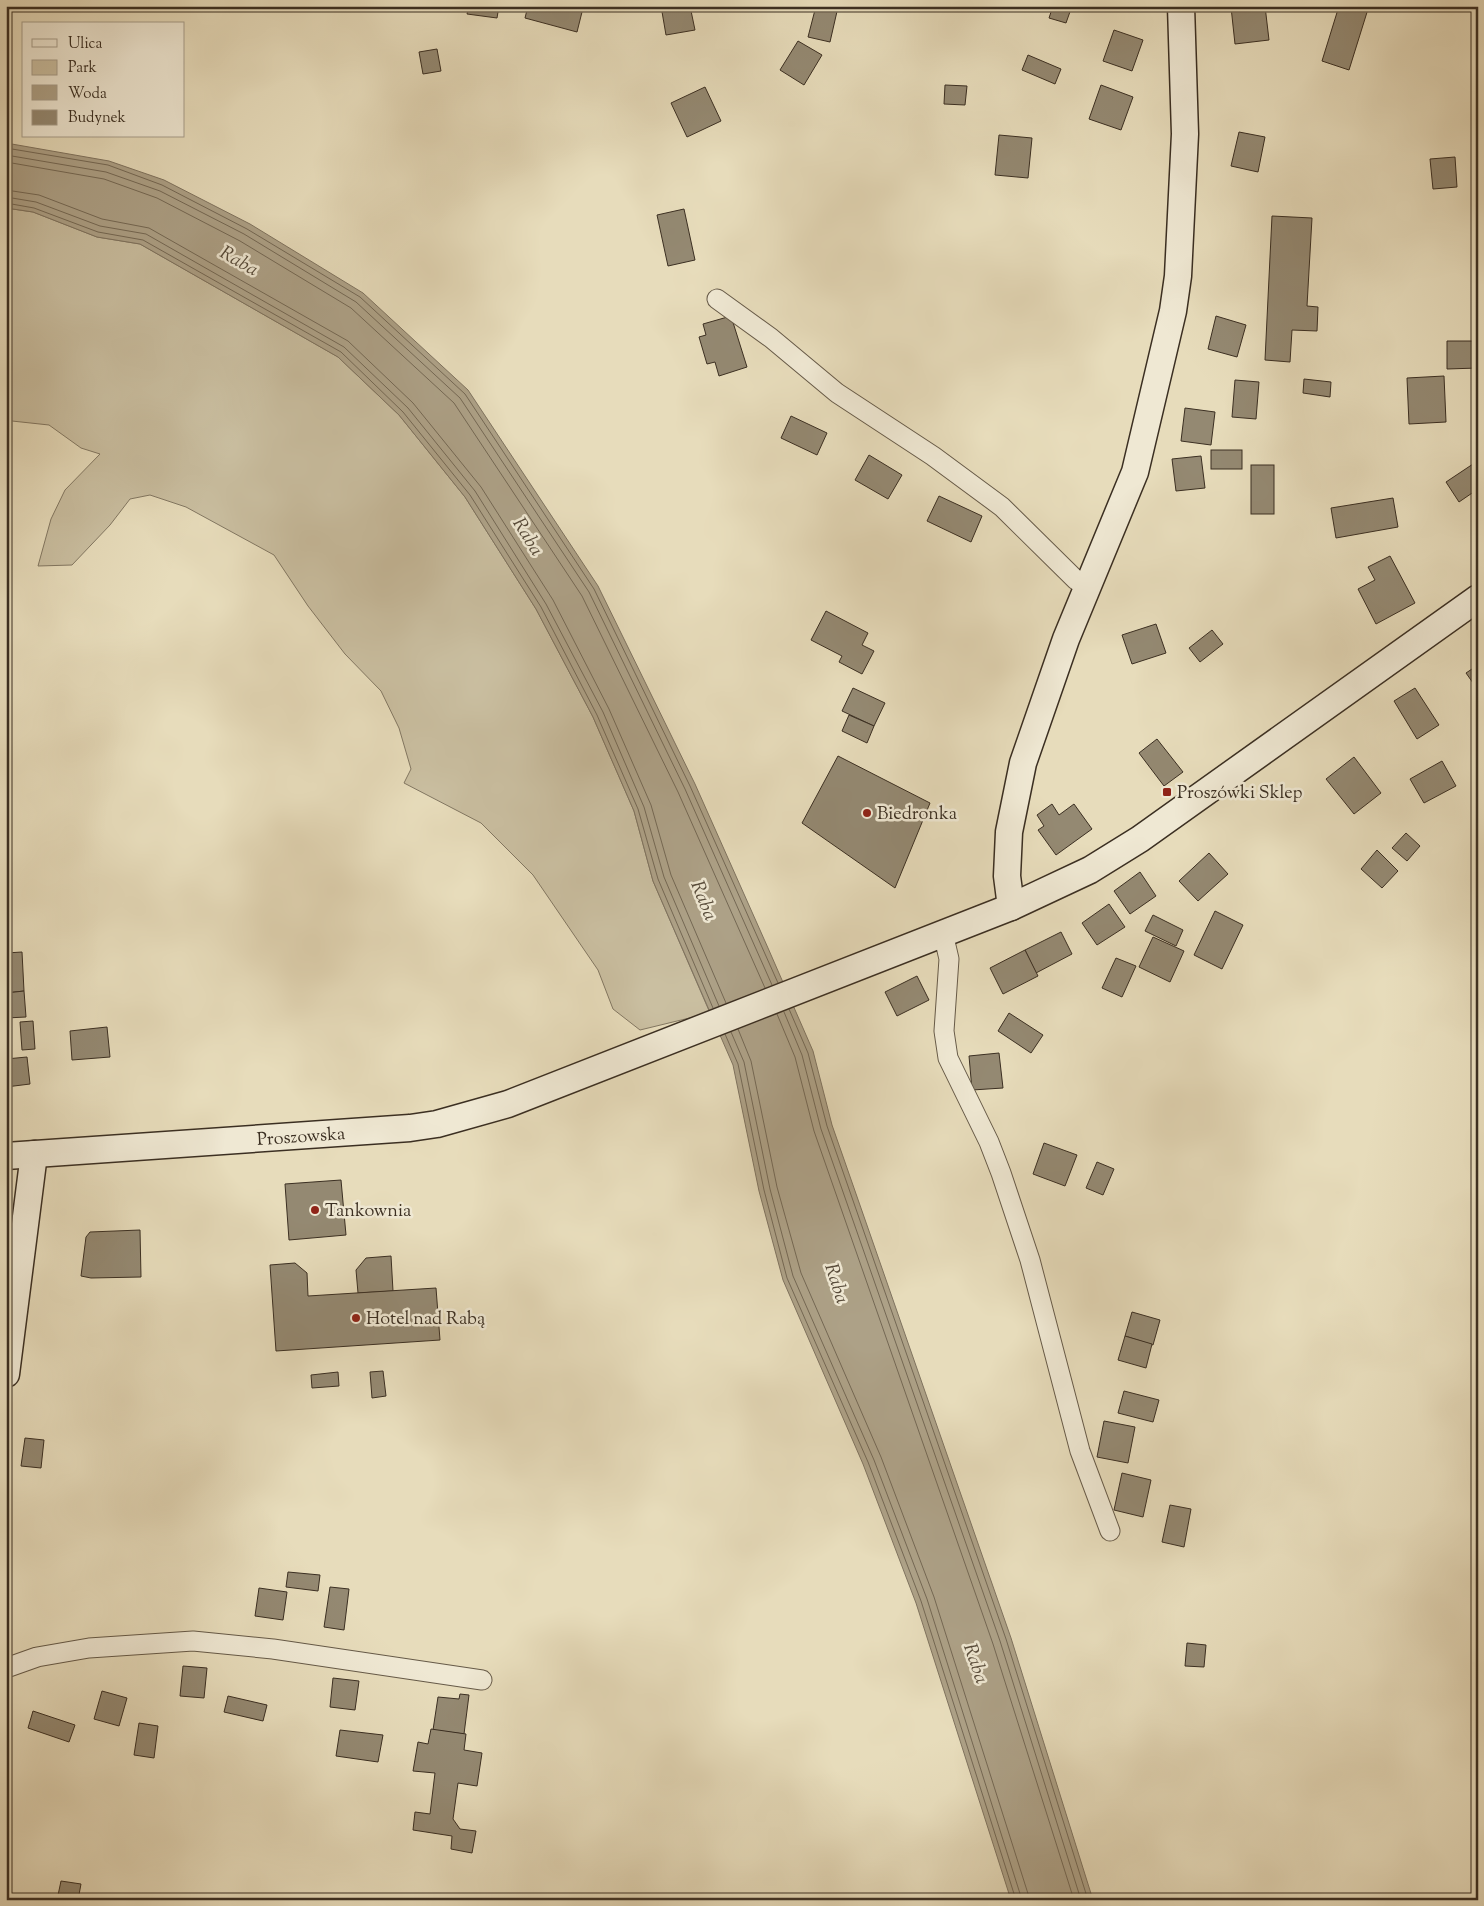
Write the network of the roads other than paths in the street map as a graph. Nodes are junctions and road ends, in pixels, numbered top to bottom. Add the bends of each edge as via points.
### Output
1 (1181, 6) edge
2 (718, 300) dead end
3 (1088, 587) junction
4 (1478, 598) edge
5 (1011, 907) junction
6 (943, 933) junction
7 (34, 1154) junction
8 (6, 1156) edge
9 (6, 1374) edge
10 (1110, 1531) dead end
11 (6, 1668) edge
12 (482, 1680) dead end

1 - 3 main road via 1184,159 1173,311 1135,472
2 - 3 street via 837,393 933,456 1002,507 1076,580
3 - 5 main road via 1023,763 1009,832 1007,876
4 - 5 main road, Proszowska via 1140,839 1090,870
5 - 6 main road, Proszowska
6 - 7 main road, Proszowska via 508,1104 437,1124 369,1132
6 - 10 street via 949,959 944,1031 948,1058 989,1142 1004,1182 1030,1260 1080,1451
7 - 8 main road, Proszowska
7 - 9 main road
11 - 12 street via 37,1657 89,1648 193,1641 273,1649

